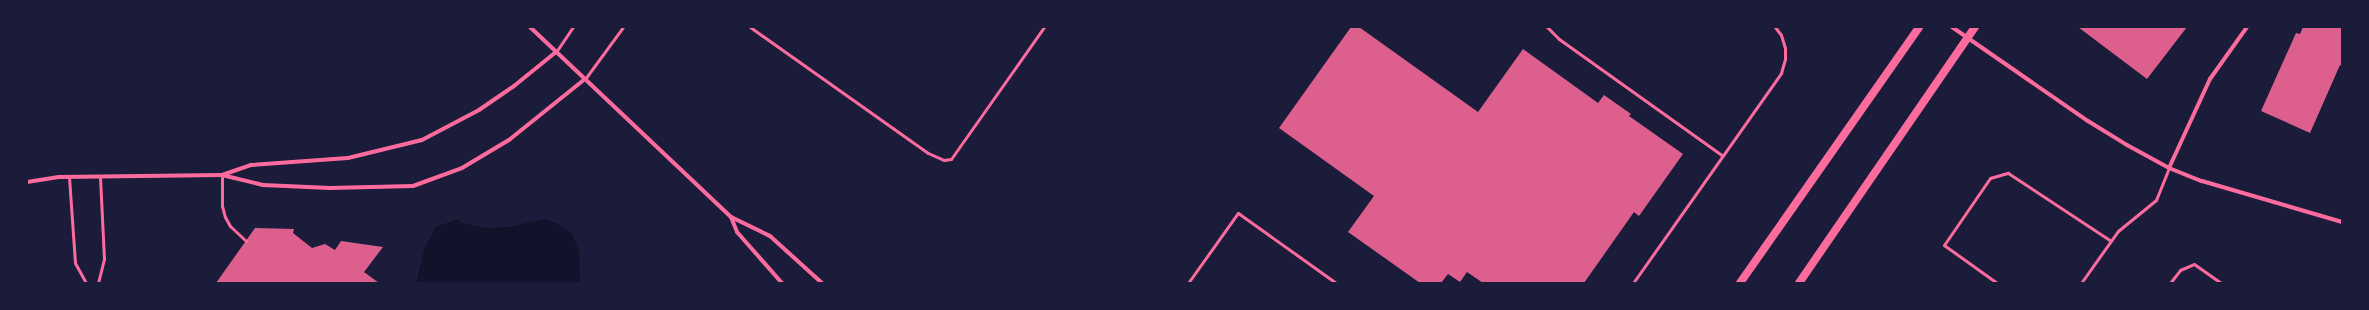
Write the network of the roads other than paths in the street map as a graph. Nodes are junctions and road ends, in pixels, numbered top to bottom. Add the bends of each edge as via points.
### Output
1 (530, 27) edge
2 (574, 27) edge
3 (623, 27) edge
4 (750, 27) edge
5 (1044, 27) edge
6 (1547, 27) edge
7 (1775, 27) edge
8 (1919, 27) edge
9 (1952, 27) edge
10 (1975, 27) edge
11 (2247, 27) edge
12 (1968, 38) junction
13 (556, 52) junction
14 (586, 79) junction
15 (1723, 156) junction
16 (2169, 168) junction
17 (222, 175) junction
18 (69, 177) junction
19 (100, 177) junction
20 (27, 182) edge
21 (731, 217) junction
22 (2342, 222) edge
23 (246, 241) dead end
24 (2111, 241) junction
25 (86, 283) edge
26 (98, 283) edge
27 (782, 283) edge
28 (822, 283) edge
29 (1188, 283) edge
30 (1336, 283) edge
31 (1633, 283) edge
32 (1740, 283) edge
33 (1799, 283) edge
34 (1997, 283) edge
35 (2081, 283) edge
36 (2170, 283) edge
37 (2220, 283) edge

1 - 13 street
2 - 13 lane
3 - 14 lane
4 - 5 lane via 928,152 944,160 951,159
6 - 15 lane via 1559,39
7 - 15 lane via 1781,34 1785,48 1781,73
8 - 32 main road
9 - 12 street
10 - 12 main road
11 - 16 street via 2202,95
12 - 16 street via 2088,121 2127,146
12 - 33 main road
13 - 14 street
13 - 17 street via 479,110 422,140 348,158 251,166
14 - 17 street via 509,140 462,168 413,186 330,188 263,185
14 - 21 street
15 - 31 lane
16 - 22 street via 2202,181
16 - 24 lane via 2156,200 2118,231
17 - 19 street
17 - 23 lane via 224,217
18 - 19 street
18 - 20 street
18 - 25 lane via 75,263
19 - 26 lane via 104,259
21 - 27 street via 737,232
21 - 28 street via 770,236
24 - 34 lane via 2008,173 1990,178 1944,245
24 - 35 lane
29 - 30 lane via 1238,213
36 - 37 lane via 2180,270 2194,264

